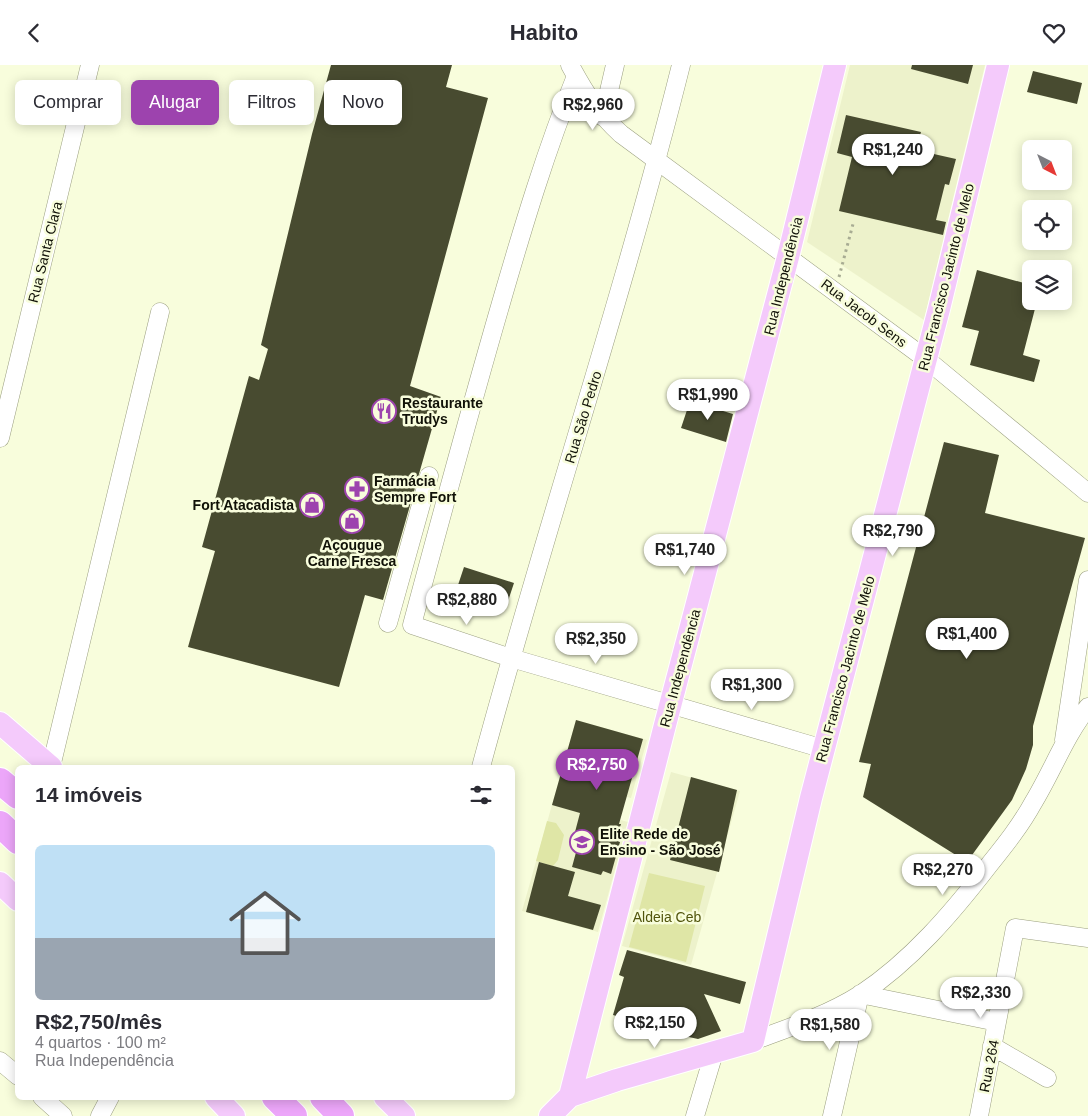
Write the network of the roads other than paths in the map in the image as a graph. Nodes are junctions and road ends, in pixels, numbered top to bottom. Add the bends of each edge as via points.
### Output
1 (90, 65) edge
2 (615, 65) edge
3 (681, 65) edge
4 (835, 65) edge
5 (998, 65) edge
6 (573, 71) edge
7 (603, 117) junction
8 (656, 162) junction
9 (788, 257) junction
10 (160, 312) dead end
11 (926, 359) junction
12 (0, 438) edge
13 (429, 476) dead end
14 (1088, 493) edge
15 (1088, 580) edge
16 (388, 623) dead end
17 (511, 658) junction
18 (671, 704) junction
19 (1088, 707) edge
20 (0, 723) edge
21 (1062, 748) junction
22 (824, 749) junction
23 (49, 765) edge
24 (51, 765) edge
25 (482, 765) edge
26 (0, 781) edge
27 (15, 794) edge
28 (0, 825) edge
29 (15, 838) edge
30 (0, 883) edge
31 (15, 897) edge
32 (1088, 938) edge
33 (860, 994) junction
34 (997, 1022) junction
35 (753, 1041) junction
36 (992, 1046) junction
37 (714, 1053) junction
38 (0, 1061) edge
39 (15, 1074) edge
40 (1047, 1077) dead end
41 (570, 1096) junction
42 (45, 1100) edge
43 (108, 1100) edge
44 (219, 1100) edge
45 (278, 1100) edge
46 (326, 1100) edge
47 (64, 1116) edge
48 (100, 1116) edge
49 (234, 1116) edge
50 (294, 1116) edge
51 (341, 1116) edge
52 (550, 1116) edge
53 (695, 1116) edge
54 (832, 1116) edge
55 (979, 1116) edge

1 - 12 street, Rua Santa Clara
2 - 7 street
3 - 8 street, Rua São Pedro
4 - 9 main road, Rua Independência
5 - 11 main road, Rua Francisco Jacinto de Melo
6 - 7 street, Rua Jacob Sens
6 - 17 street via 470,407 412,625
7 - 8 street, Rua Jacob Sens
8 - 9 street, Rua Jacob Sens
8 - 17 street, Rua São Pedro
9 - 11 street, Rua Jacob Sens
9 - 18 main road, Rua Independência
10 - 24 street
11 - 14 street, Rua Jacob Sens
11 - 22 main road, Rua Francisco Jacinto de Melo
13 - 16 street
15 - 21 street
17 - 18 street
17 - 25 street, Rua São Pedro
18 - 22 street
18 - 41 main road, Rua Independência
19 - 21 street
20 - 23 main road
21 - 33 street via 1033,804 974,885 912,952
22 - 35 main road, Rua Francisco Jacinto de Melo
26 - 27 highway
28 - 29 highway
30 - 31 main road
32 - 34 street, Rua 264 via 1014,928
33 - 34 street
33 - 35 street via 815,1017
33 - 54 street
34 - 36 street, Rua 264
35 - 37 main road
36 - 40 street
36 - 55 street, Rua 264
37 - 41 main road
37 - 53 street
38 - 39 street
41 - 52 main road
42 - 47 street
43 - 48 street
44 - 49 main road
45 - 50 highway
46 - 51 highway

